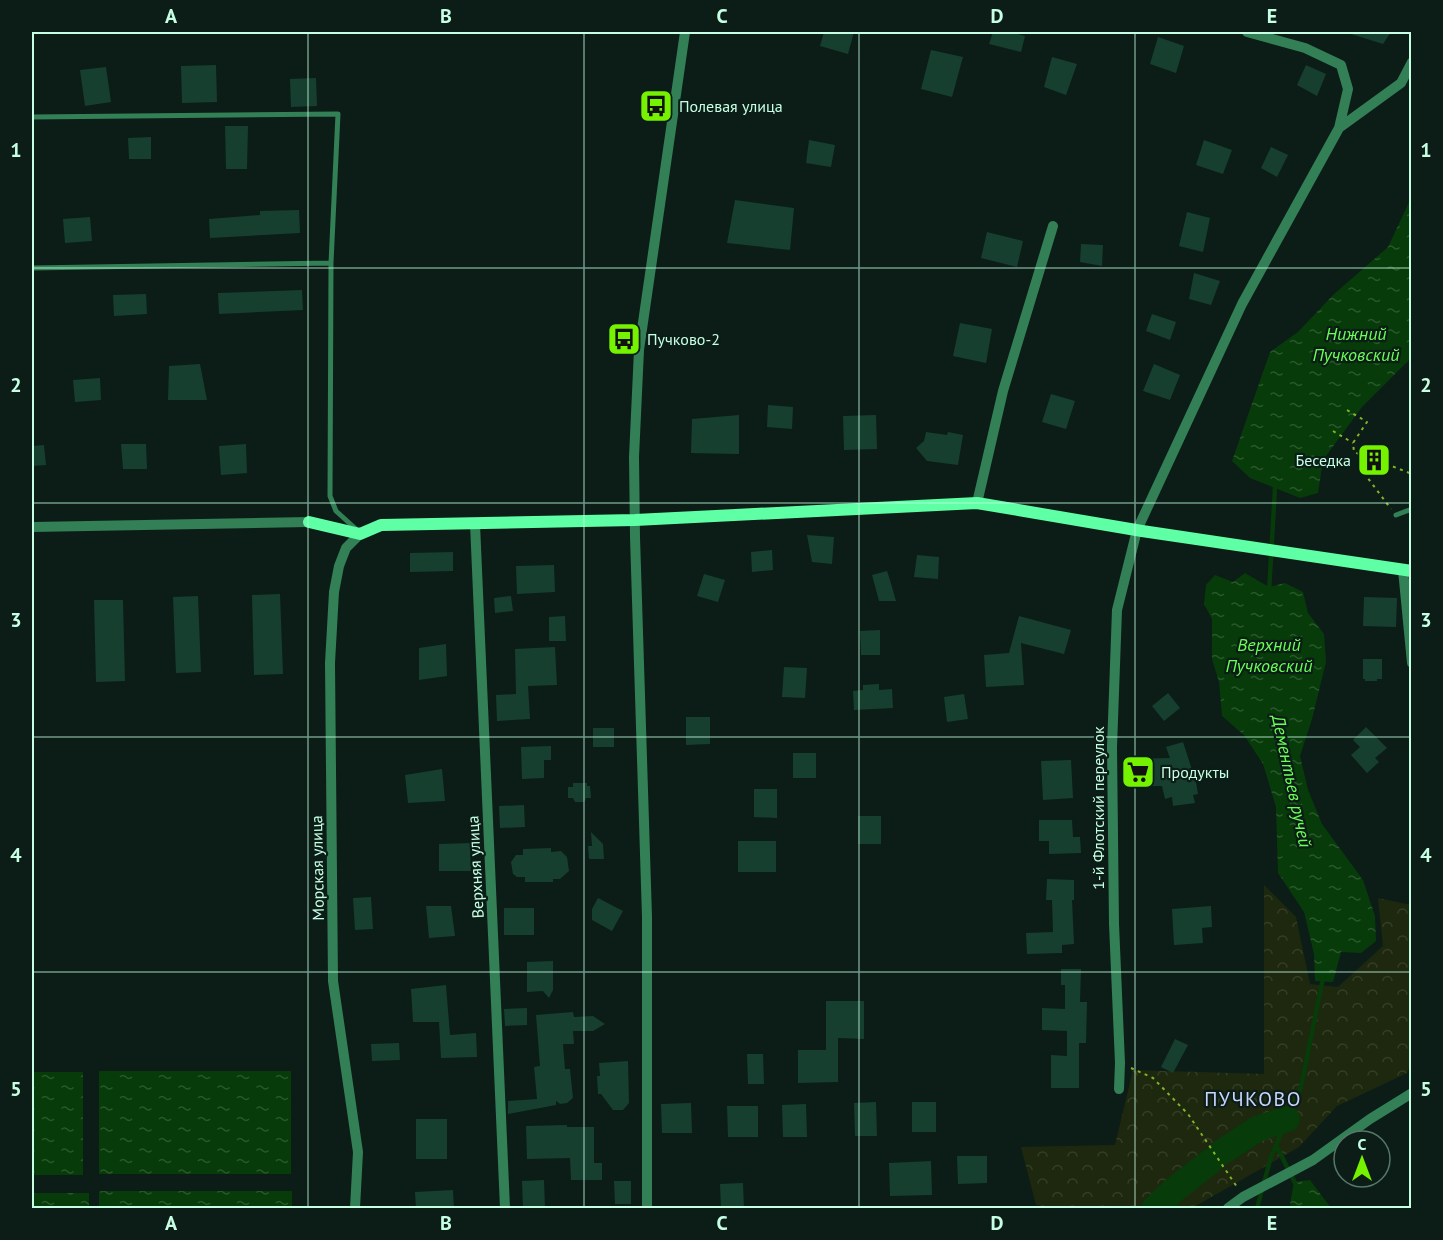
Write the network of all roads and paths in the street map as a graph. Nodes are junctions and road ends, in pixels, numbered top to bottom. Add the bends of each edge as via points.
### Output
1 (685, 32) edge
2 (1247, 32) edge
3 (1412, 62) edge
4 (32, 117) edge
5 (1339, 128) junction
6 (1053, 226) dead end
7 (331, 263) junction
8 (32, 268) edge
9 (1347, 410) dead end
10 (1333, 431) dead end
11 (1353, 443) junction
12 (1364, 456) junction
13 (1369, 458) dead end
14 (1379, 461) dead end
15 (1412, 474) edge
16 (976, 503) junction
17 (1412, 509) edge
18 (1396, 515) joint
19 (635, 520) junction
20 (309, 522) joint
21 (475, 524) junction
22 (32, 527) edge
23 (1137, 530) junction
24 (360, 534) junction
25 (1407, 570) edge
26 (1412, 663) edge
27 (1120, 1063) junction
28 (1119, 1089) dead end
29 (1412, 1093) edge
30 (1244, 1197) junction
31 (355, 1209) edge
32 (505, 1209) edge
33 (647, 1209) edge
34 (1228, 1209) edge

1 - 19 street via 639,350
2 - 5 street via 1305,48 1341,65 1348,89
3 - 5 street via 1401,83
4 - 7 lane via 338,114
5 - 23 street, 1-й Флотский переулок via 1242,304
6 - 16 street via 1003,391
7 - 8 lane
7 - 24 lane via 330,496 336,511
9 - 11 path via 1367,422
10 - 11 path
11 - 12 path via 1354,452
12 - 13 path
12 - 18 path via 1367,477
14 - 15 path
16 - 19 street
16 - 23 street
17 - 18 lane
19 - 21 street
19 - 33 street via 647,917
20 - 22 street
20 - 24 street
21 - 24 street via 381,525
21 - 32 street, Верхняя улица
23 - 25 street
23 - 27 street, 1-й Флотский переулок via 1117,610 1112,747 1113,924
24 - 31 street, Морская улица via 346,548 339,566 330,663 333,981 358,1152
25 - 26 street
27 - 28 street, 1-й Флотский переулок
27 - 30 path via 1153,1078 1188,1114
29 - 30 street via 1312,1160
30 - 34 street

